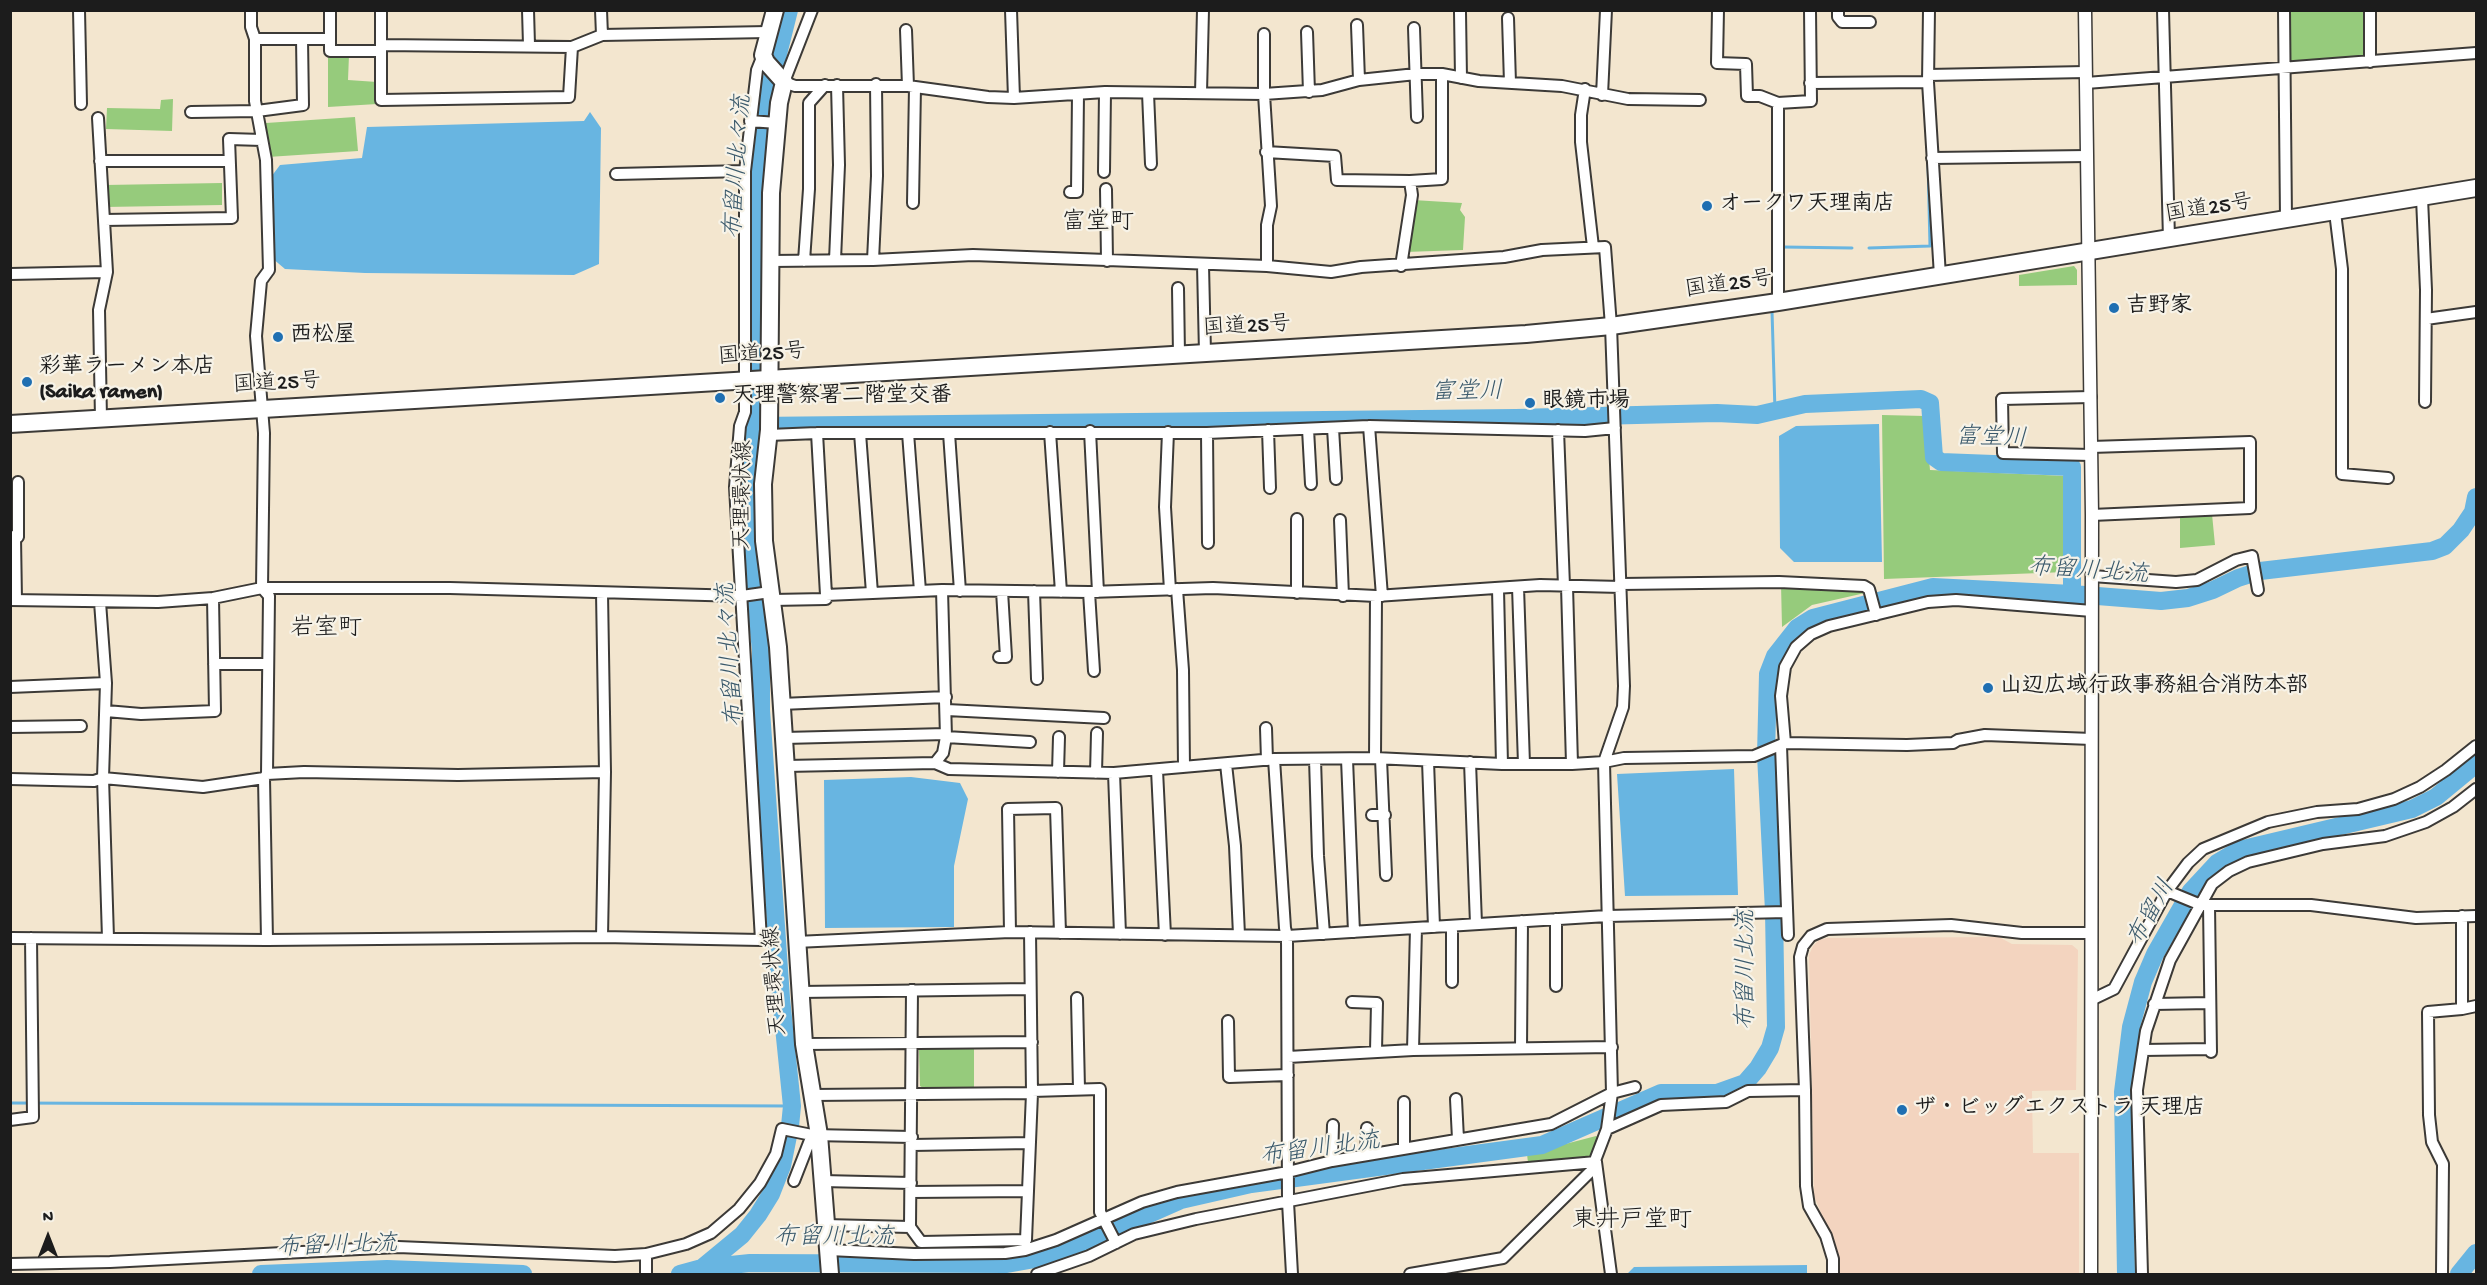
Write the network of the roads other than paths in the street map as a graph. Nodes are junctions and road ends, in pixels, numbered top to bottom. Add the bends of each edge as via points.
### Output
1 (79, 10) edge
2 (251, 10) edge
3 (330, 10) edge
4 (381, 10) edge
5 (528, 10) edge
6 (601, 10) edge
7 (775, 10) edge
8 (812, 10) edge
9 (1011, 10) edge
10 (1203, 10) edge
11 (1606, 10) edge
12 (1718, 10) edge
13 (1810, 10) edge
14 (1838, 10) edge
15 (1929, 10) edge
16 (2085, 10) edge
17 (2163, 10) edge
18 (2284, 10) edge
19 (2370, 10) edge
20 (1460, 12) edge
21 (1508, 18) dead end
22 (1870, 22) dead end
23 (1357, 24) dead end
24 (1414, 28) dead end
25 (906, 30) dead end
26 (768, 32) junction
27 (1307, 32) dead end
28 (1264, 34) dead end
29 (602, 35) junction
30 (255, 39) junction
31 (303, 39) junction
32 (330, 39) junction
33 (529, 45) junction
34 (572, 46) junction
35 (381, 48) junction
36 (2476, 53) edge
37 (764, 59) junction
38 (2370, 62) junction
39 (2285, 70) junction
40 (1416, 74) junction
41 (1443, 74) junction
42 (2086, 77) junction
43 (1461, 78) junction
44 (2164, 78) junction
45 (782, 79) junction
46 (1928, 79) junction
47 (1359, 80) junction
48 (1810, 82) junction
49 (1510, 83) junction
50 (876, 84) junction
51 (825, 85) junction
52 (837, 85) junction
53 (912, 86) junction
54 (1585, 89) junction
55 (1105, 92) junction
56 (1309, 92) junction
57 (1148, 93) junction
58 (1201, 93) junction
59 (1078, 94) junction
60 (1264, 94) junction
61 (1602, 95) junction
62 (1014, 98) junction
63 (1700, 100) dead end
64 (1778, 103) junction
65 (81, 104) dead end
66 (257, 111) junction
67 (191, 112) dead end
68 (1417, 117) dead end
69 (98, 118) dead end
70 (750, 121) junction
71 (777, 123) junction
72 (262, 140) junction
73 (1266, 152) junction
74 (2087, 156) junction
75 (1932, 158) junction
76 (100, 160) junction
77 (230, 161) junction
78 (1151, 164) dead end
79 (745, 171) junction
80 (1104, 172) dead end
81 (616, 174) dead end
82 (1410, 181) junction
83 (1106, 189) dead end
84 (2476, 189) edge
85 (1070, 192) dead end
86 (2422, 198) junction
87 (913, 203) dead end
88 (2335, 212) junction
89 (104, 220) junction
90 (2286, 220) junction
91 (2169, 238) junction
92 (1593, 247) junction
93 (2089, 252) junction
94 (835, 260) junction
95 (873, 260) junction
96 (770, 261) junction
97 (804, 261) junction
98 (1107, 261) junction
99 (1203, 265) junction
100 (1267, 266) junction
101 (1401, 266) junction
102 (107, 272) junction
103 (10, 274) edge
104 (1940, 276) junction
105 (1178, 288) dead end
106 (1778, 302) junction
107 (2476, 312) edge
108 (2426, 319) junction
109 (1611, 326) junction
110 (1205, 353) junction
111 (1179, 355) junction
112 (767, 378) junction
113 (745, 380) junction
114 (2091, 397) junction
115 (2425, 402) dead end
116 (263, 409) junction
117 (101, 419) junction
118 (1615, 421) junction
119 (10, 424) edge
120 (1369, 426) junction
121 (1333, 428) junction
122 (769, 429) junction
123 (1308, 429) junction
124 (1268, 430) junction
125 (1558, 430) junction
126 (1090, 431) junction
127 (1050, 432) junction
128 (1168, 432) junction
129 (817, 433) junction
130 (860, 433) junction
131 (908, 433) junction
132 (949, 433) junction
133 (1206, 433) junction
134 (2091, 451) junction
135 (2388, 478) dead end
136 (1336, 479) dead end
137 (18, 482) dead end
138 (1311, 484) dead end
139 (1270, 488) dead end
140 (2092, 515) junction
141 (1297, 519) dead end
142 (1340, 520) dead end
143 (13, 536) edge
144 (1208, 543) dead end
145 (2092, 579) junction
146 (1566, 586) junction
147 (1621, 586) junction
148 (1518, 587) junction
149 (2258, 587) dead end
150 (262, 588) junction
151 (1173, 589) junction
152 (1498, 589) junction
153 (942, 590) junction
154 (920, 591) junction
155 (960, 591) junction
156 (1002, 591) junction
157 (1034, 591) junction
158 (1061, 592) junction
159 (1093, 592) junction
160 (602, 593) junction
161 (872, 593) junction
162 (1297, 593) junction
163 (769, 595) junction
164 (826, 595) junction
165 (743, 596) junction
166 (1343, 596) junction
167 (1379, 596) junction
168 (213, 598) junction
169 (13, 600) edge
170 (100, 602) junction
171 (2092, 608) junction
172 (1875, 614) junction
173 (999, 657) dead end
174 (214, 663) junction
175 (268, 664) junction
176 (1094, 671) dead end
177 (1037, 679) dead end
178 (106, 682) junction
179 (10, 687) edge
180 (946, 698) junction
181 (781, 704) junction
182 (947, 710) junction
183 (106, 711) junction
184 (1104, 718) dead end
185 (81, 726) dead end
186 (10, 727) edge
187 (1266, 728) dead end
188 (1097, 734) dead end
189 (946, 736) junction
190 (1059, 737) dead end
191 (784, 738) junction
192 (2092, 739) junction
193 (1030, 742) dead end
194 (1781, 745) junction
195 (2476, 746) edge
196 (1315, 759) junction
197 (1347, 759) junction
198 (1378, 759) junction
199 (1270, 760) junction
200 (1428, 760) junction
201 (1470, 762) junction
202 (1604, 762) junction
203 (935, 763) junction
204 (1226, 764) junction
205 (1502, 764) junction
206 (1524, 764) junction
207 (1572, 764) junction
208 (786, 766) junction
209 (1184, 767) junction
210 (1157, 770) junction
211 (605, 772) junction
212 (1058, 772) junction
213 (1096, 773) junction
214 (1114, 773) junction
215 (265, 776) junction
216 (102, 778) junction
217 (10, 779) edge
218 (2476, 789) edge
219 (1372, 815) dead end
220 (1384, 815) junction
221 (1382, 870) dead end
222 (2169, 892) junction
223 (2202, 904) junction
224 (1787, 912) junction
225 (1607, 916) junction
226 (2463, 916) junction
227 (2476, 916) edge
228 (1556, 919) junction
229 (1522, 921) junction
230 (1476, 924) junction
231 (1452, 926) junction
232 (1434, 927) junction
233 (1416, 928) junction
234 (1010, 932) junction
235 (1030, 932) junction
236 (1354, 932) junction
237 (1060, 933) junction
238 (2091, 933) junction
239 (1120, 934) junction
240 (1324, 934) junction
241 (1165, 935) junction
242 (1239, 935) junction
243 (1788, 935) dead end
244 (1287, 936) junction
245 (602, 937) junction
246 (10, 938) edge
247 (31, 938) junction
248 (108, 938) junction
249 (267, 940) junction
250 (796, 942) junction
251 (1452, 982) dead end
252 (1556, 986) dead end
253 (1030, 989) junction
254 (912, 990) junction
255 (800, 992) junction
256 (1077, 998) dead end
257 (2091, 1000) junction
258 (1352, 1002) dead end
259 (2210, 1003) junction
260 (2154, 1004) junction
261 (2476, 1006) edge
262 (2462, 1009) junction
263 (1228, 1020) dead end
264 (1032, 1041) junction
265 (912, 1042) junction
266 (804, 1044) junction
267 (1612, 1047) junction
268 (1521, 1048) junction
269 (1413, 1050) junction
270 (2143, 1050) junction
271 (1376, 1051) junction
272 (1288, 1057) junction
273 (1288, 1075) junction
274 (1635, 1087) dead end
275 (1079, 1089) junction
276 (1805, 1090) junction
277 (1032, 1092) junction
278 (812, 1095) junction
279 (912, 1095) junction
280 (1611, 1098) junction
281 (1456, 1099) dead end
282 (1404, 1102) dead end
283 (10, 1120) edge
284 (1333, 1125) dead end
285 (1607, 1126) junction
286 (1367, 1128) dead end
287 (813, 1135) junction
288 (1458, 1139) junction
289 (912, 1141) junction
290 (1030, 1143) junction
291 (1404, 1149) junction
292 (1366, 1155) junction
293 (1332, 1161) junction
294 (1596, 1162) junction
295 (1288, 1172) junction
296 (794, 1181) dead end
297 (822, 1181) junction
298 (911, 1188) junction
299 (1028, 1191) junction
300 (1288, 1202) junction
301 (1104, 1220) junction
302 (825, 1225) junction
303 (910, 1227) junction
304 (1115, 1241) junction
305 (829, 1253) junction
306 (646, 1256) junction
307 (10, 1264) edge
308 (1433, 1272) edge
309 (646, 1275) edge
310 (830, 1275) edge
311 (1037, 1275) edge
312 (1292, 1275) edge
313 (1410, 1275) edge
314 (1611, 1275) edge
315 (1833, 1275) edge
316 (2091, 1275) edge
317 (2142, 1275) edge
318 (2442, 1275) edge

1 - 65 street
2 - 30 street
3 - 32 street
4 - 35 street
5 - 33 street
6 - 29 street
7 - 26 main road
8 - 45 street
9 - 62 street
10 - 58 street
11 - 61 street
12 - 64 street via 1717,63 1746,64 1747,96
13 - 48 street
14 - 22 street via 1842,22
15 - 46 street
16 - 42 street
17 - 44 street
18 - 39 street
19 - 38 street
20 - 43 street
21 - 49 street
23 - 47 street
24 - 40 street
25 - 53 street
26 - 29 street
26 - 37 main road
27 - 56 street
28 - 60 street
29 - 34 street
30 - 31 street
30 - 66 street
31 - 32 street
31 - 66 street via 303,105
32 - 35 street via 330,51
33 - 34 street
33 - 35 street
34 - 35 street via 569,98 381,100
36 - 38 street
37 - 45 main road
37 - 70 street via 757,70
38 - 39 street
39 - 44 street
39 - 90 street
40 - 41 street
40 - 47 street
40 - 68 street
41 - 43 street
41 - 82 street via 1442,179
42 - 44 street
42 - 46 street
42 - 74 street
43 - 49 street
44 - 91 street
45 - 51 street via 795,86
45 - 71 main road, 天理環状線
46 - 48 street
46 - 75 street
47 - 56 street
48 - 64 street via 1811,101
49 - 54 street
50 - 52 street
50 - 53 street
50 - 95 street
51 - 52 street
51 - 97 street via 809,103
52 - 94 street
53 - 62 street
53 - 87 street
54 - 61 street
54 - 92 street via 1581,142
55 - 57 street
55 - 59 street
55 - 80 street
56 - 60 street
57 - 58 street
57 - 78 street
58 - 60 street
59 - 62 street
59 - 85 street via 1077,192
60 - 73 street
61 - 63 street
64 - 106 street
66 - 67 street
66 - 72 street
69 - 76 street
70 - 71 street
70 - 79 street
71 - 96 main road, 天理環状線
72 - 77 street via 229,139
72 - 116 street via 269,270 261,281 256,336
73 - 82 street via 1335,156 1337,180
73 - 100 street via 1271,206
74 - 75 street
74 - 93 street
75 - 104 street
76 - 77 street
76 - 89 street
77 - 89 street via 232,218
79 - 81 street
79 - 113 street
82 - 101 street via 1412,195
83 - 98 street
84 - 86 main road, 国道25号
86 - 88 main road, 国道25号
86 - 108 street
88 - 90 main road, 国道25号
88 - 135 street via 2343,269 2342,474
89 - 102 street
90 - 91 main road, 国道25号
91 - 93 main road, 国道25号
92 - 101 street
92 - 109 street via 1605,247
93 - 104 main road, 国道25号
93 - 114 street
94 - 95 street
94 - 97 street
95 - 98 street via 973,255
96 - 97 street
96 - 112 main road, 天理環状線
98 - 99 street
99 - 100 street
99 - 110 street
100 - 101 street via 1331,272
102 - 103 street
102 - 117 street via 99,310
104 - 106 main road, 国道25号
105 - 111 street
106 - 109 main road, 国道25号
107 - 108 street
108 - 115 street
109 - 110 main road, 国道25号
109 - 118 street
110 - 111 main road, 国道25号
111 - 112 main road, 国道25号
112 - 113 main road, 国道25号
112 - 122 main road, 天理環状線
113 - 116 main road, 国道25号
113 - 165 street via 735,487
114 - 134 street
114 - 134 street via 2002,399 2003,453
116 - 117 main road, 国道25号
116 - 150 street
117 - 119 main road, 国道25号
118 - 125 street
118 - 147 street
120 - 121 street
120 - 125 street
120 - 167 street
121 - 123 street
121 - 136 street
122 - 129 street
122 - 163 main road, 天理環状線 via 763,484
123 - 124 street
123 - 138 street
124 - 133 street
124 - 139 street
125 - 146 street
126 - 127 street
126 - 128 street
126 - 159 street
127 - 132 street
127 - 158 street
128 - 133 street
128 - 151 street via 1165,507
129 - 130 street
129 - 164 street
130 - 131 street
130 - 161 street
131 - 132 street
131 - 154 street
132 - 155 street
133 - 144 street
134 - 140 street
134 - 140 street via 2250,442 2250,508
137 - 143 street via 18,537
140 - 145 street
141 - 162 street
142 - 166 street
143 - 169 street
145 - 149 street via 2197,580 2252,556
145 - 171 street
146 - 147 street
146 - 148 street
146 - 207 street
147 - 172 street via 1779,582 1864,586 1869,589
147 - 202 street via 1623,707
148 - 152 street
148 - 206 street
150 - 160 street
150 - 168 street
150 - 175 street via 268,596
151 - 159 street
151 - 162 street
151 - 209 street via 1184,670
152 - 167 street
152 - 205 street
153 - 154 street
153 - 155 street
153 - 180 street
154 - 161 street
155 - 156 street
156 - 157 street
156 - 173 street via 1006,657
157 - 158 street
157 - 177 street
158 - 159 street
159 - 176 street
160 - 165 street
160 - 211 street
161 - 164 street
162 - 166 street
163 - 164 street via 826,599
163 - 165 street
163 - 181 main road, 天理環状線
165 - 245 street via 761,940
166 - 167 street
167 - 198 street
168 - 170 street
168 - 174 street
169 - 170 street
170 - 178 street
171 - 172 street via 1956,600
171 - 192 street
172 - 194 street via 1830,626 1811,634 1796,647 1785,667 1780,696
174 - 175 street
174 - 183 street via 215,711
175 - 215 street
178 - 179 street
178 - 183 street
180 - 181 street
180 - 182 street
181 - 191 main road, 天理環状線
182 - 184 street
182 - 189 street
183 - 216 street
185 - 186 street
187 - 199 street
188 - 213 street
189 - 191 street
189 - 193 street
189 - 203 street via 943,753
190 - 212 street
191 - 208 main road, 天理環状線
192 - 194 street via 1984,735 1953,743
192 - 238 street
194 - 202 street via 1754,756 1624,758
194 - 224 street
195 - 222 street via 2420,787 2394,799 2358,809 2268,822 2203,849 2188,863
196 - 197 street
196 - 199 street
196 - 240 street
197 - 198 street
197 - 236 street
198 - 200 street
198 - 220 street
199 - 204 street
199 - 244 street
200 - 201 street
200 - 232 street
201 - 205 street
201 - 230 street
202 - 207 street
202 - 225 street
203 - 208 street
203 - 212 street via 949,769
204 - 209 street
204 - 242 street
205 - 206 street
206 - 207 street
208 - 250 main road, 天理環状線
209 - 210 street
210 - 214 street
210 - 241 street
211 - 215 street via 304,772
211 - 245 street
212 - 213 street
213 - 214 street
214 - 239 street
215 - 216 street via 203,787
215 - 249 street
216 - 217 street
216 - 248 street
218 - 223 street via 2426,822 2385,836 2324,844 2248,862 2229,870 2212,884
219 - 220 street
220 - 221 street
222 - 223 street
222 - 257 street via 2114,989
223 - 226 street via 2311,905 2416,918
223 - 259 street
223 - 260 street via 2170,960
224 - 225 street
224 - 243 street
225 - 228 street
225 - 267 street
226 - 227 street
226 - 262 street
228 - 229 street
228 - 252 street
229 - 230 street
229 - 268 street
230 - 231 street
231 - 232 street
231 - 251 street
232 - 233 street
233 - 236 street
233 - 269 street
234 - 235 street
234 - 237 street via 1008,809 1056,808
234 - 250 street
235 - 237 street
235 - 253 street
236 - 240 street
237 - 239 street
238 - 257 street
238 - 276 street via 2022,933 1951,925 1818,932 1803,946 1800,957
239 - 241 street
240 - 244 street
241 - 242 street
242 - 244 street
244 - 272 street
245 - 249 street
246 - 247 street
247 - 248 street
247 - 283 street via 33,1117
248 - 249 street
250 - 255 main road, 天理環状線
253 - 254 street
253 - 264 street
254 - 255 street
254 - 265 street
255 - 266 main road, 天理環状線
256 - 275 street
257 - 316 street
258 - 271 street via 1377,1002
259 - 260 street
259 - 270 street via 2211,1051
260 - 270 street
261 - 262 street
262 - 318 street via 2428,1012 2429,1114 2432,1142 2443,1164
263 - 273 street via 1229,1077
264 - 265 street
264 - 277 street
265 - 266 street
265 - 279 street
266 - 278 main road, 天理環状線
267 - 268 street
267 - 280 street
268 - 269 street
269 - 271 street
270 - 317 street via 2137,1090
271 - 272 street
272 - 273 street
273 - 295 street
274 - 280 street
275 - 277 street
275 - 301 street via 1100,1089 1100,1212
276 - 285 street via 1748,1091 1726,1102 1661,1105
276 - 315 street via 1809,1206 1826,1236
277 - 279 street
277 - 290 street
278 - 279 street
278 - 287 main road, 天理環状線
279 - 289 street
280 - 285 street
280 - 288 street via 1551,1124
281 - 288 street
282 - 291 street
284 - 293 street
285 - 294 street
286 - 292 street
287 - 289 street
287 - 296 street
287 - 297 main road, 天理環状線
287 - 306 street via 782,1129 776,1154 739,1209 711,1233
288 - 291 street
289 - 290 street
289 - 298 street
290 - 299 street
291 - 292 street
292 - 293 street
293 - 295 street
294 - 300 street via 1403,1179
294 - 308 street via 1503,1258
294 - 314 street
295 - 300 street
295 - 301 street via 1177,1192 1142,1202
297 - 298 street
297 - 302 main road, 天理環状線
298 - 299 street
298 - 303 street
299 - 303 street via 1026,1240 921,1242
300 - 304 street via 1155,1227
300 - 312 street
301 - 304 street
301 - 305 street via 1056,1240 1005,1253
302 - 303 street
302 - 305 main road, 天理環状線
304 - 311 street
305 - 310 main road, 天理環状線
306 - 307 street via 398,1247
306 - 309 street
308 - 313 street

